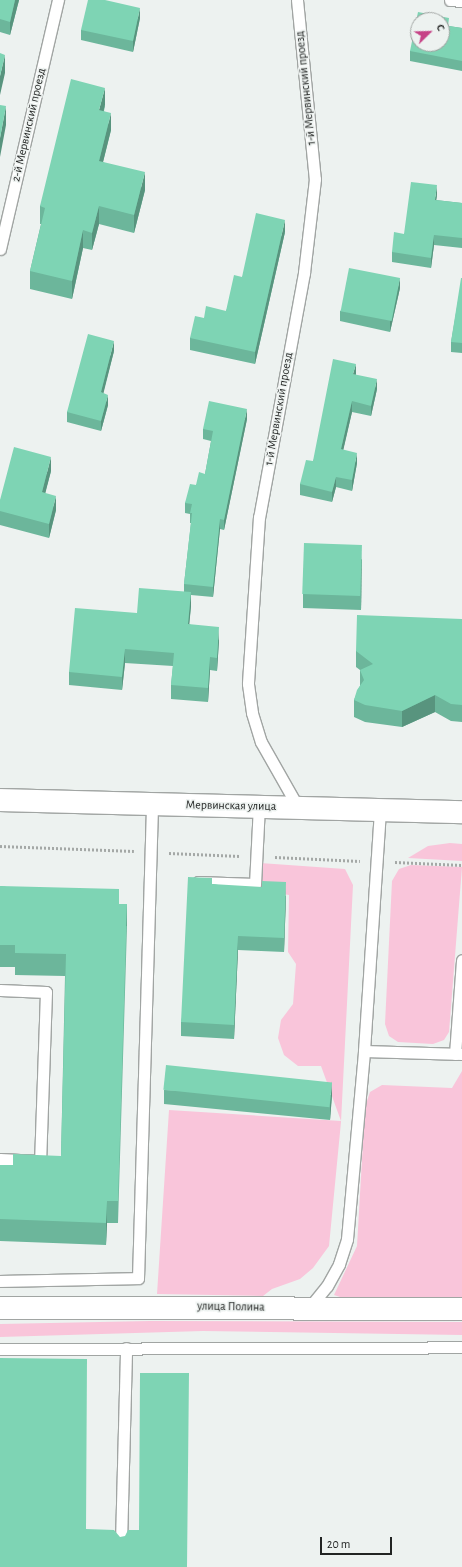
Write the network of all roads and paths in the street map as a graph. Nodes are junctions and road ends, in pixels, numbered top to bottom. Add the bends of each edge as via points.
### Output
1 (58, 0) edge
2 (297, 0) edge
3 (450, 0) edge
4 (462, 1) edge
5 (0, 249) edge
6 (0, 800) edge
7 (152, 804) junction
8 (259, 806) junction
9 (298, 807) junction
10 (380, 810) junction
11 (462, 812) edge
12 (0, 846) edge
13 (150, 852) junction
14 (256, 856) junction
15 (377, 861) junction
16 (462, 865) edge
17 (189, 881) edge
18 (462, 960) edge
19 (0, 990) edge
20 (460, 1006) edge
21 (364, 1051) junction
22 (458, 1054) edge
23 (0, 1159) edge
24 (0, 1282) edge
25 (0, 1308) edge
26 (309, 1308) junction
27 (462, 1309) edge
28 (462, 1347) edge
29 (126, 1348) junction
30 (0, 1349) edge
31 (121, 1543) edge

1 - 5 lane, 2-й Мервинский проезд
2 - 9 lane, 1-й Мервинский проезд via 315,179 304,272 259,517 248,684 252,714 261,742
3 - 4 lane
6 - 7 street, Мервинская улица
7 - 8 street, Мервинская улица
7 - 13 lane
8 - 9 street, Мервинская улица
8 - 14 lane
9 - 10 street, Мервинская улица
10 - 11 street, Мервинская улица
10 - 15 lane
12 - 13 path
13 - 14 path
13 - 24 lane via 138,1278
14 - 15 path
14 - 17 lane via 255,884
15 - 16 path
15 - 21 lane
18 - 20 lane
19 - 23 lane via 46,992 40,1161
20 - 22 lane
21 - 22 lane
21 - 26 lane via 347,1240 339,1264 327,1286
25 - 26 street, улица Полина
26 - 27 street, улица Полина
28 - 29 lane
29 - 30 lane
29 - 31 lane

